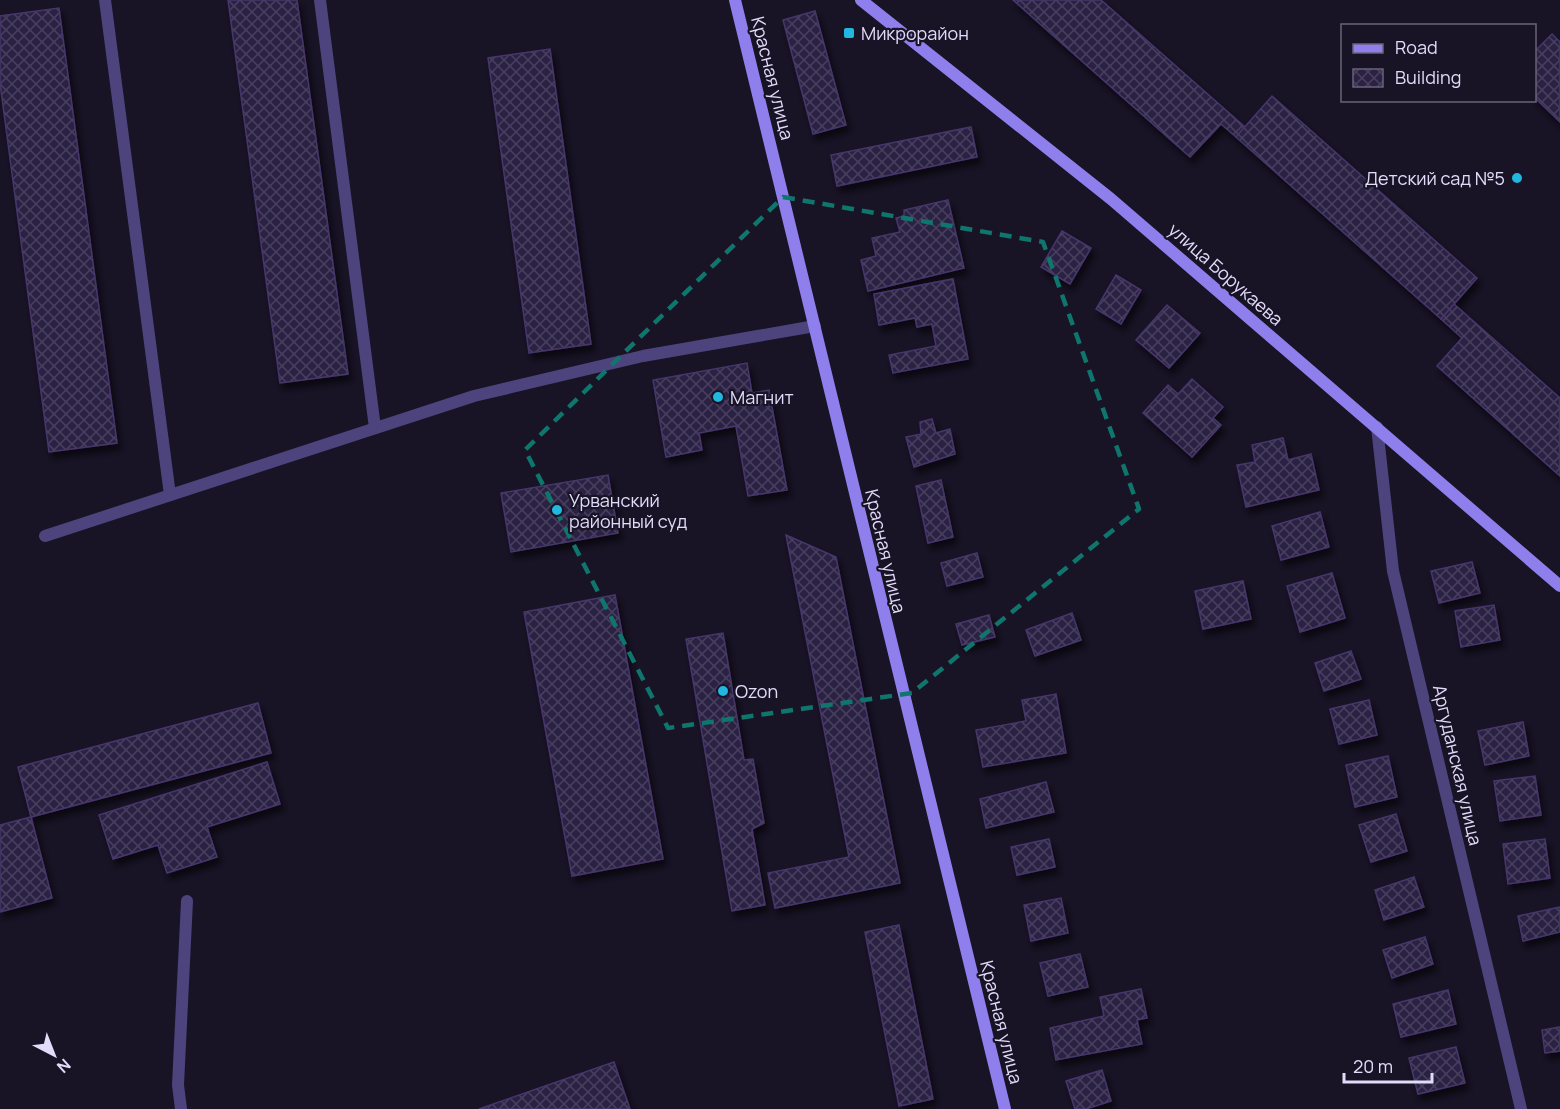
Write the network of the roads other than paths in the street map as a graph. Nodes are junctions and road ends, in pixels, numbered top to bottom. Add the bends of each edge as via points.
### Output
1 (105, 0) edge
2 (320, 0) edge
3 (735, 0) edge
4 (861, 0) edge
5 (815, 326) junction
6 (1377, 427) junction
7 (375, 428) junction
8 (170, 495) junction
9 (45, 536) dead end
10 (1560, 586) edge
11 (187, 902) dead end
12 (181, 1109) edge
13 (1005, 1109) edge
14 (1521, 1109) edge

1 - 8 street
2 - 7 street
3 - 5 street, Красная улица
4 - 6 street, улица Борукаева via 1111,199
5 - 7 street via 609,364 474,396
5 - 13 street, Красная улица
6 - 10 street, улица Борукаева
6 - 14 street, Аргуданская улица via 1393,572
7 - 8 street
8 - 9 street
11 - 12 street via 178,1084

